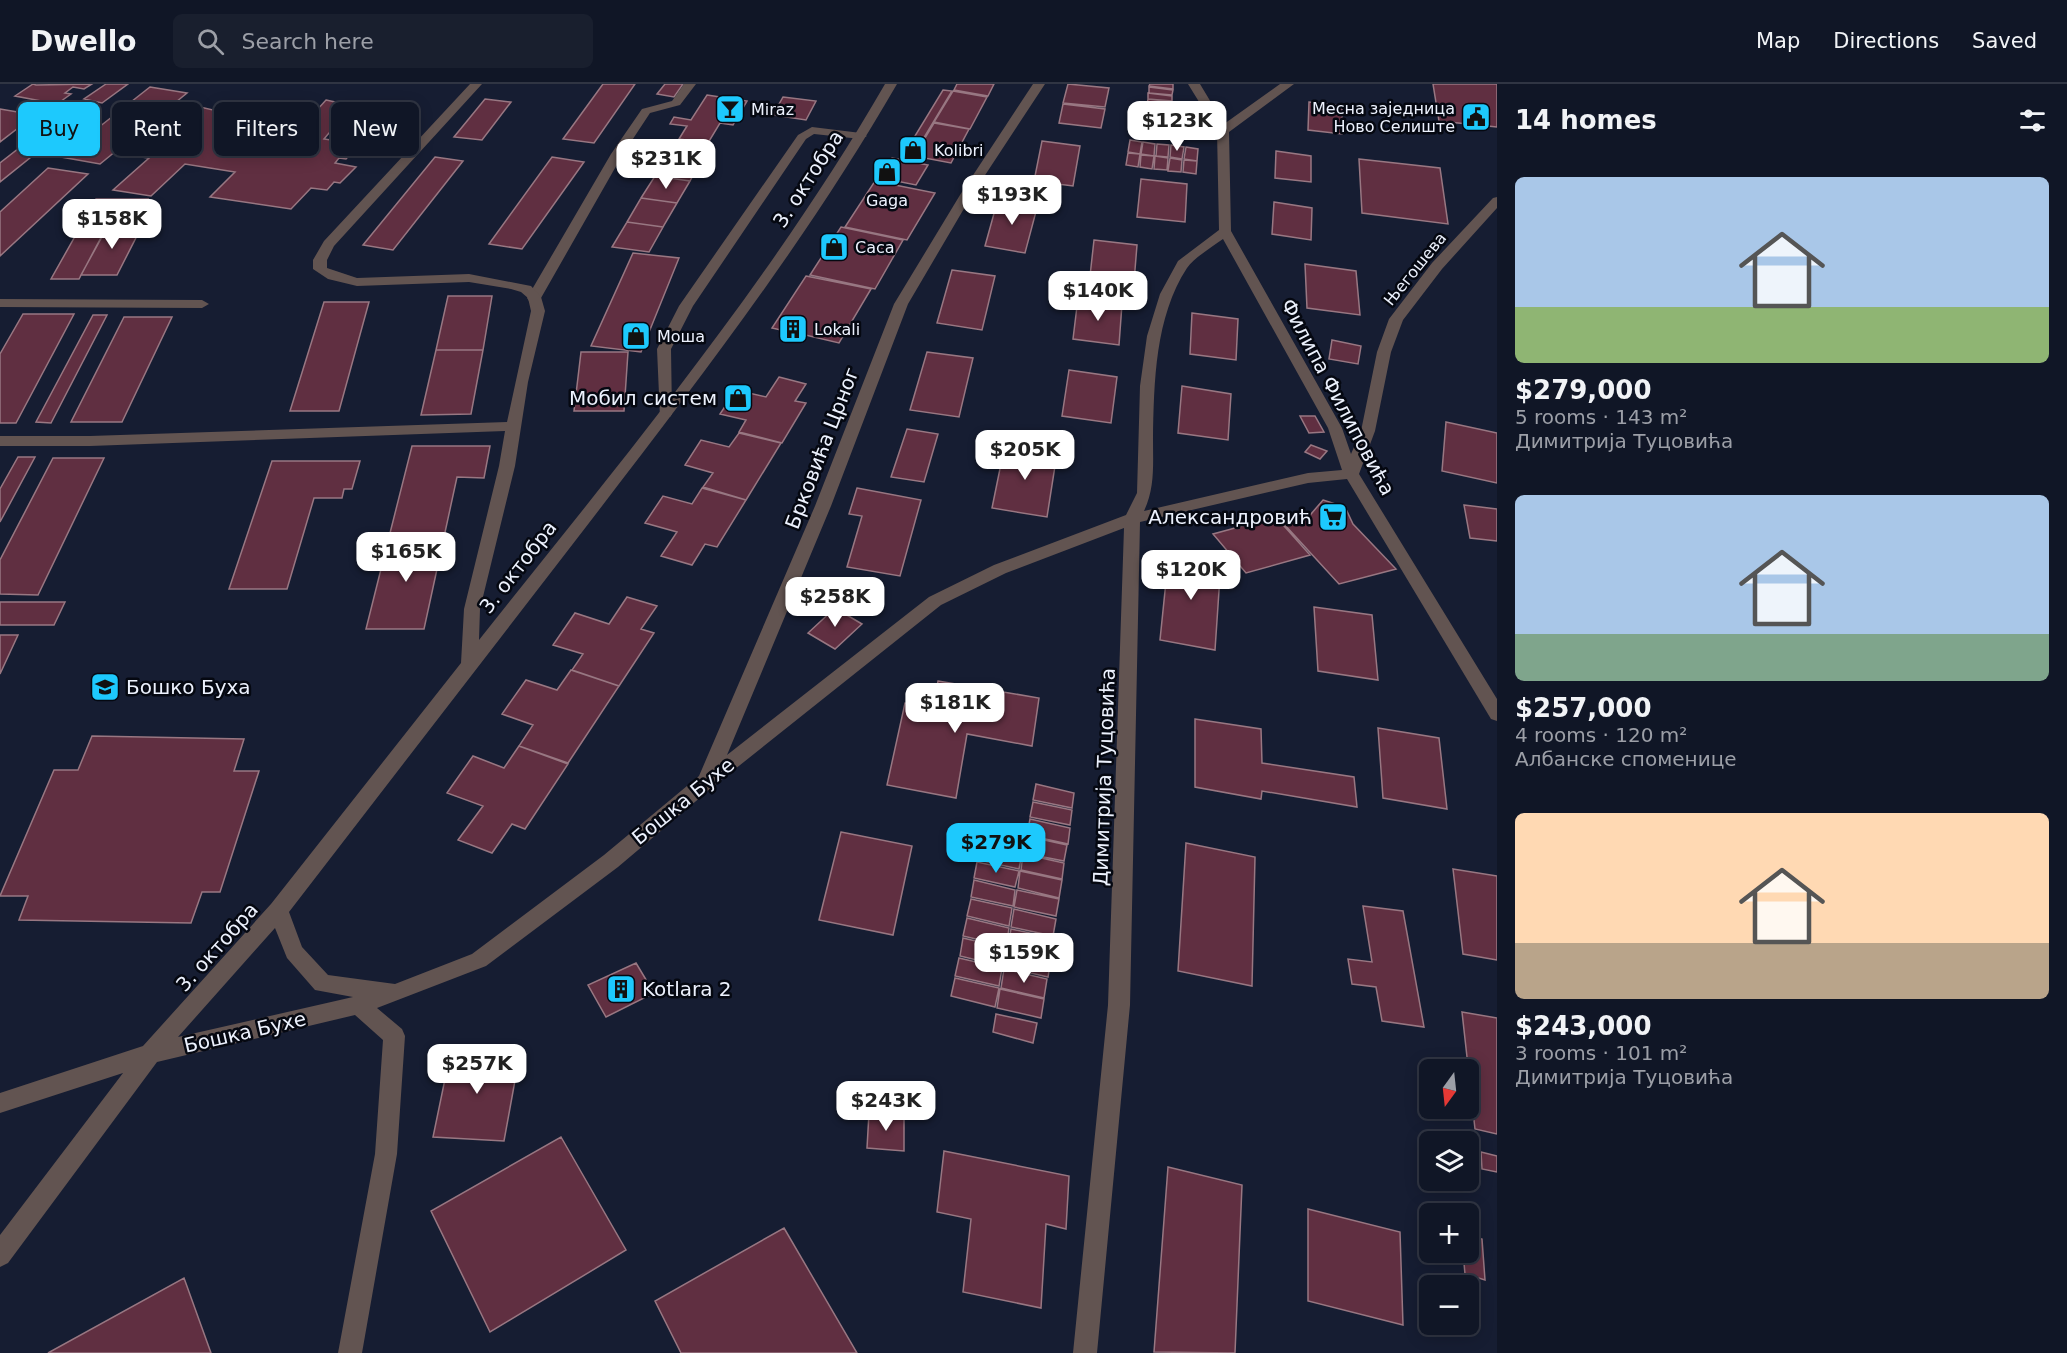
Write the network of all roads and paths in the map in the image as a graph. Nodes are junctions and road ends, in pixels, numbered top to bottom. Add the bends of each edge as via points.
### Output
1 (476, 84) edge
2 (690, 84) edge
3 (891, 84) edge
4 (1039, 84) edge
5 (1194, 84) edge
6 (1288, 84) edge
7 (1223, 131) junction
8 (861, 136) junction
9 (1497, 201) edge
10 (1225, 231) junction
11 (534, 298) junction
12 (0, 303) edge
13 (202, 304) dead end
14 (665, 414) junction
15 (513, 426) junction
16 (0, 441) edge
17 (1351, 474) junction
18 (1132, 519) junction
19 (470, 663) junction
20 (1497, 714) edge
21 (708, 780) junction
22 (278, 910) junction
23 (397, 993) junction
24 (358, 1005) junction
25 (150, 1054) junction
26 (0, 1103) edge
27 (0, 1255) edge
28 (350, 1353) edge
29 (1085, 1353) edge

1 - 11 street via 328,244 320,269 326,275 357,282 469,278 513,285 526,289
2 - 11 street via 676,103 646,111
3 - 8 street, 3. октобра
4 - 21 street, Брковића Црног via 901,304 823,506
5 - 7 street
6 - 7 street
7 - 10 street, Филипа Филиповића
8 - 14 street, 3. октобра via 791,245
8 - 14 street via 812,130 802,137 686,306 664,349
9 - 17 street, Његошева via 1437,266 1396,319 1384,352 1368,431
10 - 17 street, Филипа Филиповића via 1335,428
10 - 18 street, Димитрија Туцовића via 1184,264 1167,294 1154,336 1148,387 1145,493
11 - 15 street via 538,311
12 - 13 street
14 - 19 street, 3. октобра
15 - 16 street
15 - 19 street via 472,609
17 - 18 street, Бошка Бухе via 1308,478
17 - 20 street, Филипа Филиповића
18 - 21 street, Бошка Бухе via 1000,569 935,601
18 - 29 street, Димитрија Туцовића via 1119,1005
19 - 22 street, 3. октобра
21 - 23 street, Бошка Бухе via 611,861 479,960
22 - 23 street via 294,952 322,982
22 - 25 street, 3. октобра
23 - 24 street, Бошка Бухе
24 - 25 street, Бошка Бухе
24 - 28 street via 394,1036 386,1154
25 - 26 street, Бошка Бухе
25 - 27 street, 3. октобра

